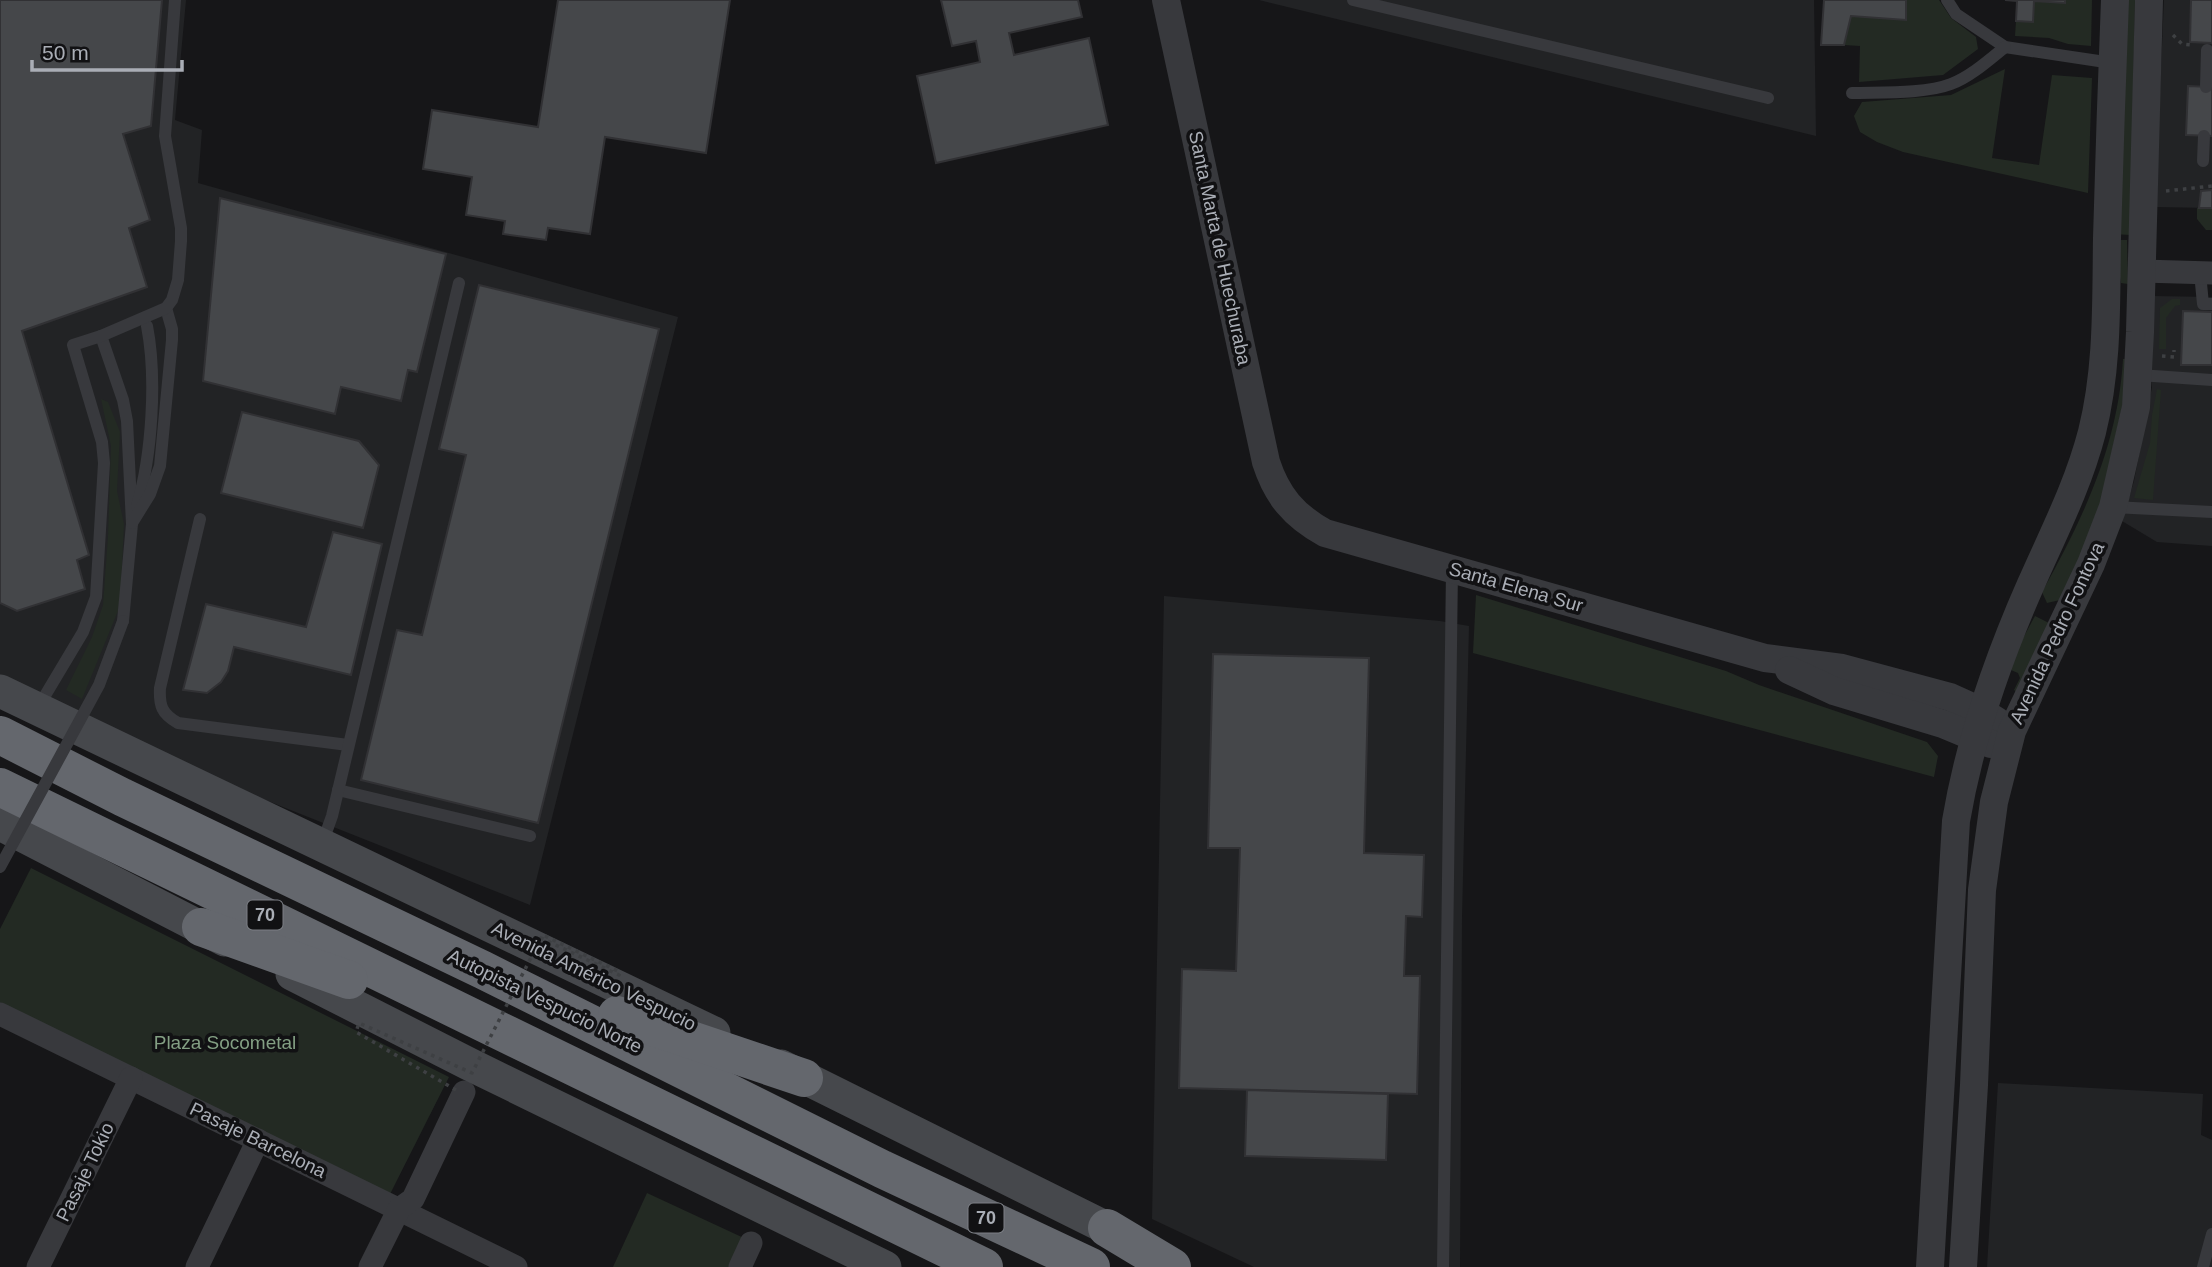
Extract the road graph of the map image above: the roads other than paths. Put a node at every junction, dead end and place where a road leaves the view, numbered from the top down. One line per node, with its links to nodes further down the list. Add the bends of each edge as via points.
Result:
1 (175, 0): 19 (lane, via 165,136 181,241 178,280)
2 (1166, 0): 24 (street, Santa Marta de Huechuraba, via 1266,462)
3 (1353, 0): 12 (lane)
4 (1947, 0): 7 (lane, via 1956,14)
5 (2115, 0): 9 (street, Avenida Pedro Fontova)
6 (2149, 0): 15 (street, Avenida Pedro Fontova)
7 (2005, 47): 9 (lane); 11 (lane, via 1951,85)
8 (2204, 48): 10 (lane)
9 (2113, 63): 30 (street, Avenida Pedro Fontova, via 2102,379 2080,474)
10 (2206, 87)
11 (1852, 93)
12 (1768, 98)
13 (2204, 136): 14 (lane)
14 (2203, 161)
15 (2142, 271): 16 (street); 22 (street, Avenida Pedro Fontova)
16 (2206, 273): 18 (lane, via 2203,304)
17 (459, 284): 37 (lane)
18 (2212, 304)
19 (166, 308): 21 (lane); 28 (lane, via 172,347 160,466)
20 (147, 326): 28 (lane, via 152,363 146,464)
21 (101, 336): 28 (lane, via 127,421); 33 (lane, via 73,345 104,463 96,597 83,632)
22 (2148, 365): 23 (lane); 25 (street, Avenida Pedro Fontova)
23 (2212, 380)
24 (1280, 495): 29 (street, Santa Elena Sur, via 1305,522 1325,533)
25 (2113, 507): 26 (lane); 31 (street, Avenida Pedro Fontova)
26 (2212, 512)
27 (201, 519): 37 (lane, via 160,688 159,704 165,716 178,723)
28 (132, 523): 43 (lane, bridge, via 123,621 99,685)
29 (1452, 568): 34 (street, Santa Elena Sur, via 1765,658 1834,691 1943,724); 66 (lane)
30 (2031, 583): 31 (street, via 2034,596 2045,609); 34 (street, Avenida Pedro Fontova)
31 (2071, 606): 36 (street, Avenida Pedro Fontova)
32 (0, 691): 33 (main road, Avenida Américo Vespucio)
33 (37, 709): 42 (main road, Avenida Américo Vespucio)
34 (1977, 724): 36 (street, Santa Elena Sur); 67 (street, Avenida Pedro Fontova, via 1956,821)
35 (0, 735): 45 (highway, Autopista Vespucio Norte / 70)
36 (2010, 741): 68 (street, Avenida Pedro Fontova, via 1994,802 1982,890)
37 (348, 745): 39 (lane)
38 (0, 787): 47 (highway, 70)
39 (338, 790): 41 (lane); 42 (lane)
40 (0, 824): 44 (main road)
41 (530, 836)
42 (321, 846): 49 (main road, Avenida Américo Vespucio)
43 (0, 867)
44 (201, 927): 47 (highway); 61 (main road)
45 (483, 970): 49 (highway); 63 (highway, Autopista Vespucio Norte / 70, via 869,1163)
46 (0, 1014): 48 (street, Pasaje Barcelona)
47 (529, 1044): 62 (highway, 70)
48 (131, 1078): 51 (street, Pasaje Barcelona); 56 (street, Pasaje Tokio)
49 (804, 1078): 53 (main road, Avenida Américo Vespucio)
50 (460, 1091): 52 (street, via 413,1199)
51 (258, 1140): 52 (street, Pasaje Barcelona); 57 (street)
52 (399, 1209): 58 (street); 59 (street, Pasaje Barcelona)
53 (1107, 1228): 64 (highway); 65 (main road, Avenida Américo Vespucio)
54 (2212, 1234): 69 (lane)
55 (751, 1242): 60 (street)
56 (38, 1267)
57 (197, 1267)
58 (370, 1267)
59 (516, 1267)
60 (740, 1267)
61 (885, 1267)
62 (984, 1267)
63 (1091, 1267)
64 (1172, 1267)
65 (1185, 1267)
66 (1443, 1267)
67 (1930, 1267)
68 (1963, 1267)
69 (2203, 1267)

